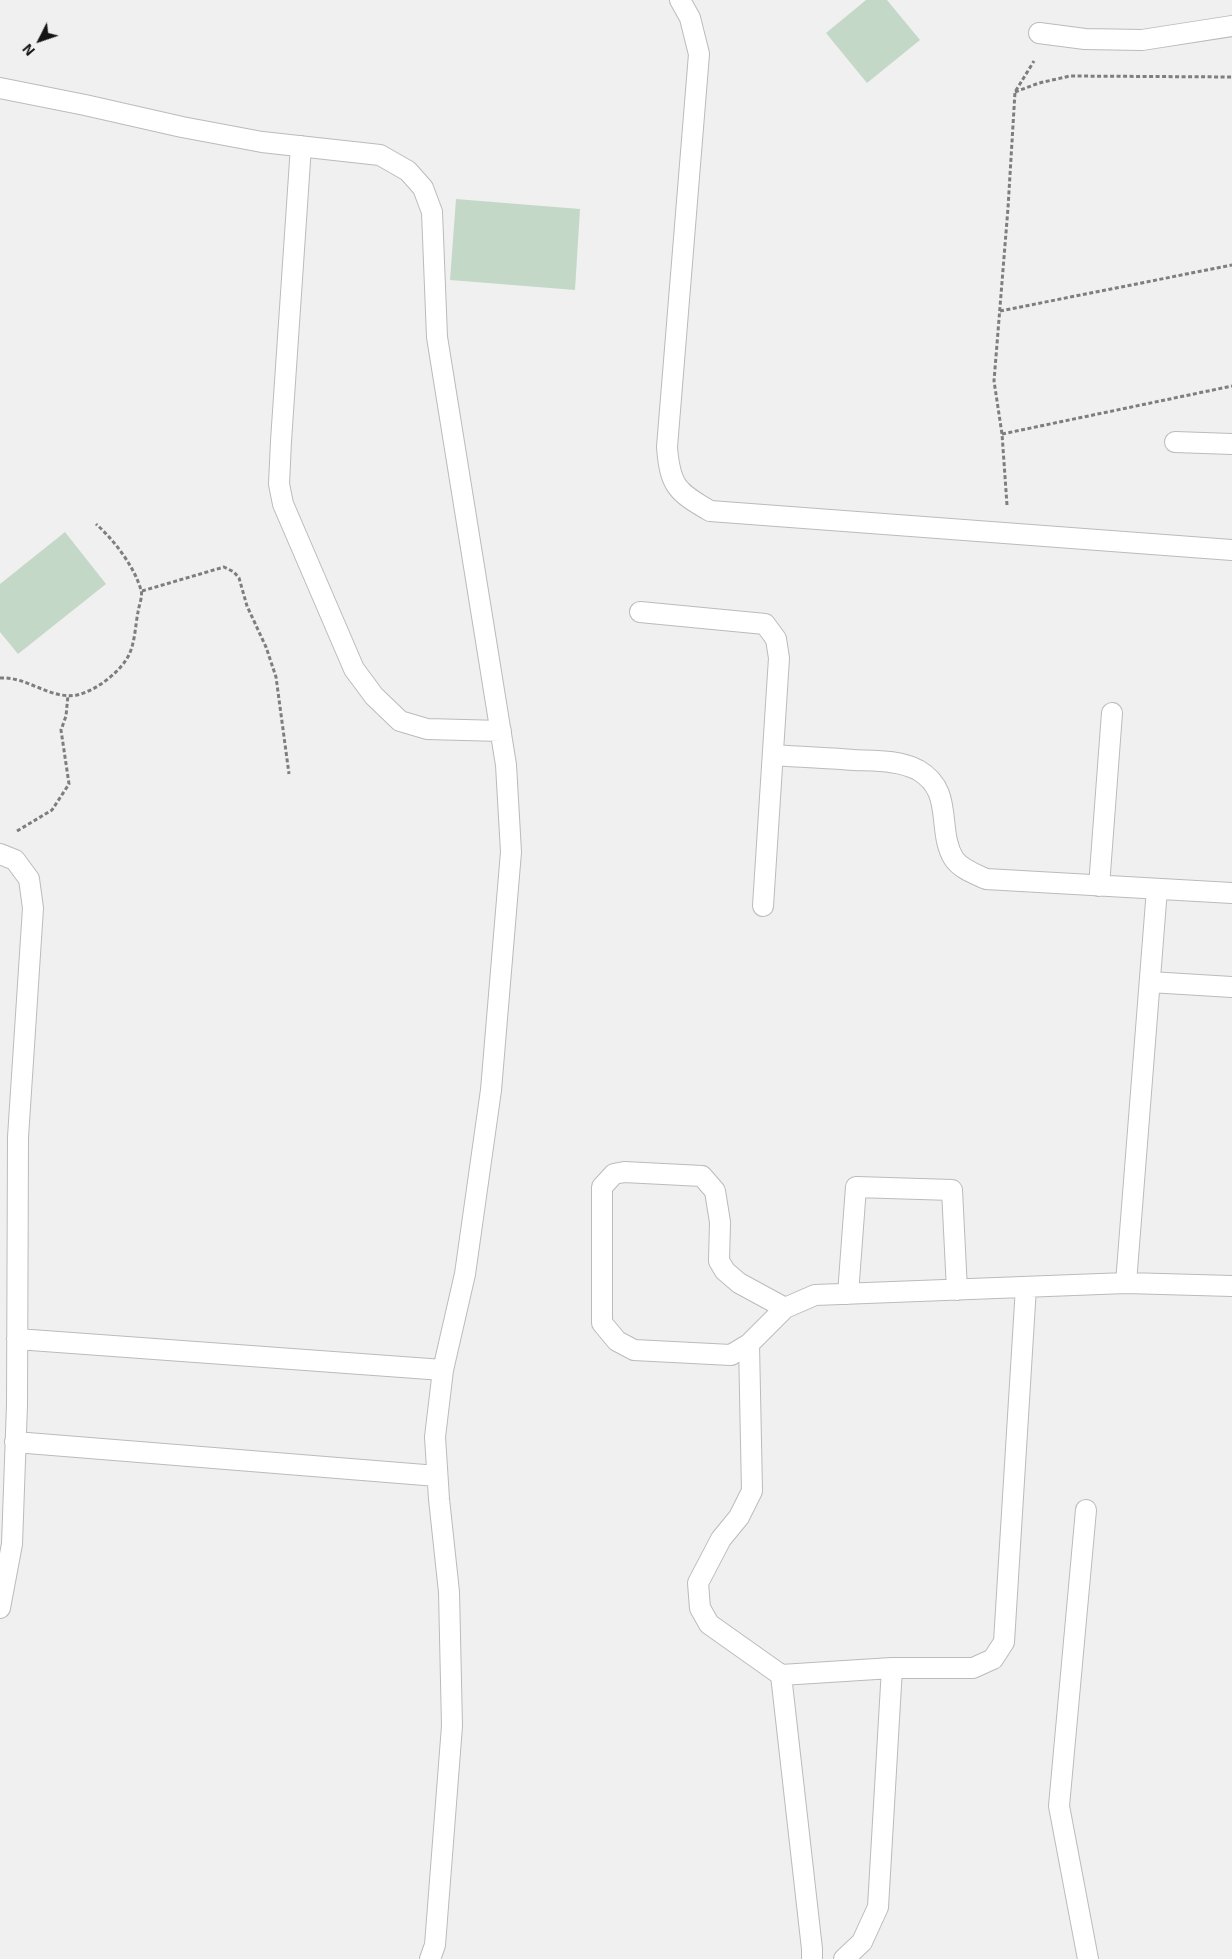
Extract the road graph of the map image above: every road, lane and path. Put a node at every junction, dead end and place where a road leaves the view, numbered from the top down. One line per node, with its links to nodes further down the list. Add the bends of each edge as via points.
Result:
1 (680, 0): 15 (lane, via 690,18 699,54 668,447 669,470 678,489 710,511)
2 (1232, 26): 3 (lane, via 1142,40 1085,39)
3 (1045, 34): 6 (path)
4 (1232, 78): 6 (path, via 1070,76 1039,82)
5 (0, 88): 7 (lane, via 85,104 182,128)
6 (1015, 92): 9 (path)
7 (301, 146): 22 (lane, via 380,155 408,171 423,188 432,212 437,337); 22 (lane, via 281,441 283,504 354,669 374,696 400,721 427,729)
8 (1232, 265): 9 (path)
9 (1000, 311): 11 (path, via 994,381)
10 (1232, 386): 11 (path)
11 (1002, 434): 15 (path)
12 (1175, 442): 13 (lane)
13 (1232, 444)
14 (96, 524): 17 (path, via 112,538)
15 (1009, 533): 16 (lane)
16 (1232, 550)
17 (142, 591): 20 (path, via 127,659 110,677 89,691); 24 (path, via 224,567 239,578 276,677)
18 (640, 612): 23 (lane, via 765,624 776,639 779,658)
19 (0, 678): 20 (path, via 10,677)
20 (68, 695): 25 (path, via 61,730 69,784 52,810)
21 (1112, 713): 27 (lane)
22 (501, 731): 41 (lane, via 511,852 492,1080 464,1274)
23 (774, 755): 27 (lane, via 898,763 918,770 934,782 942,801 947,838 954,859 969,872 986,879); 30 (lane)
24 (289, 774)
25 (15, 832)
26 (0, 854): 39 (lane, via 15,860 30,879 33,908 18,1137)
27 (1100, 886): 28 (lane)
28 (1156, 889): 29 (lane); 31 (lane)
29 (1232, 893)
30 (763, 906)
31 (1150, 982): 32 (lane); 33 (lane)
32 (1232, 987)
33 (1126, 1283): 34 (lane); 35 (lane)
34 (1232, 1286)
35 (1026, 1287): 36 (lane); 46 (lane, via 1004,1642 993,1659 973,1668)
36 (957, 1290): 37 (lane); 37 (lane, via 952,1190 856,1187)
37 (848, 1294): 38 (lane, via 815,1295)
38 (785, 1308): 40 (lane); 40 (lane, via 739,1283 725,1271 719,1260 720,1222 715,1191 702,1176 614,1174 602,1187 602,1323 617,1340 634,1350 731,1355)
39 (18, 1339): 41 (lane); 42 (lane)
40 (749, 1344): 47 (lane, via 752,1491 698,1583 700,1608 709,1624)
41 (443, 1370): 43 (lane, via 435,1437)
42 (15, 1442): 43 (lane); 45 (lane, via 12,1544)
43 (438, 1476): 48 (lane, via 448,1592 452,1726 435,1945)
44 (1086, 1510): 51 (lane, via 1059,1806)
45 (0, 1608)
46 (892, 1668): 47 (lane); 50 (lane, via 878,1907 862,1942)
47 (781, 1675): 49 (lane)
48 (430, 1959)
49 (812, 1959)
50 (844, 1959)
51 (1088, 1959)

